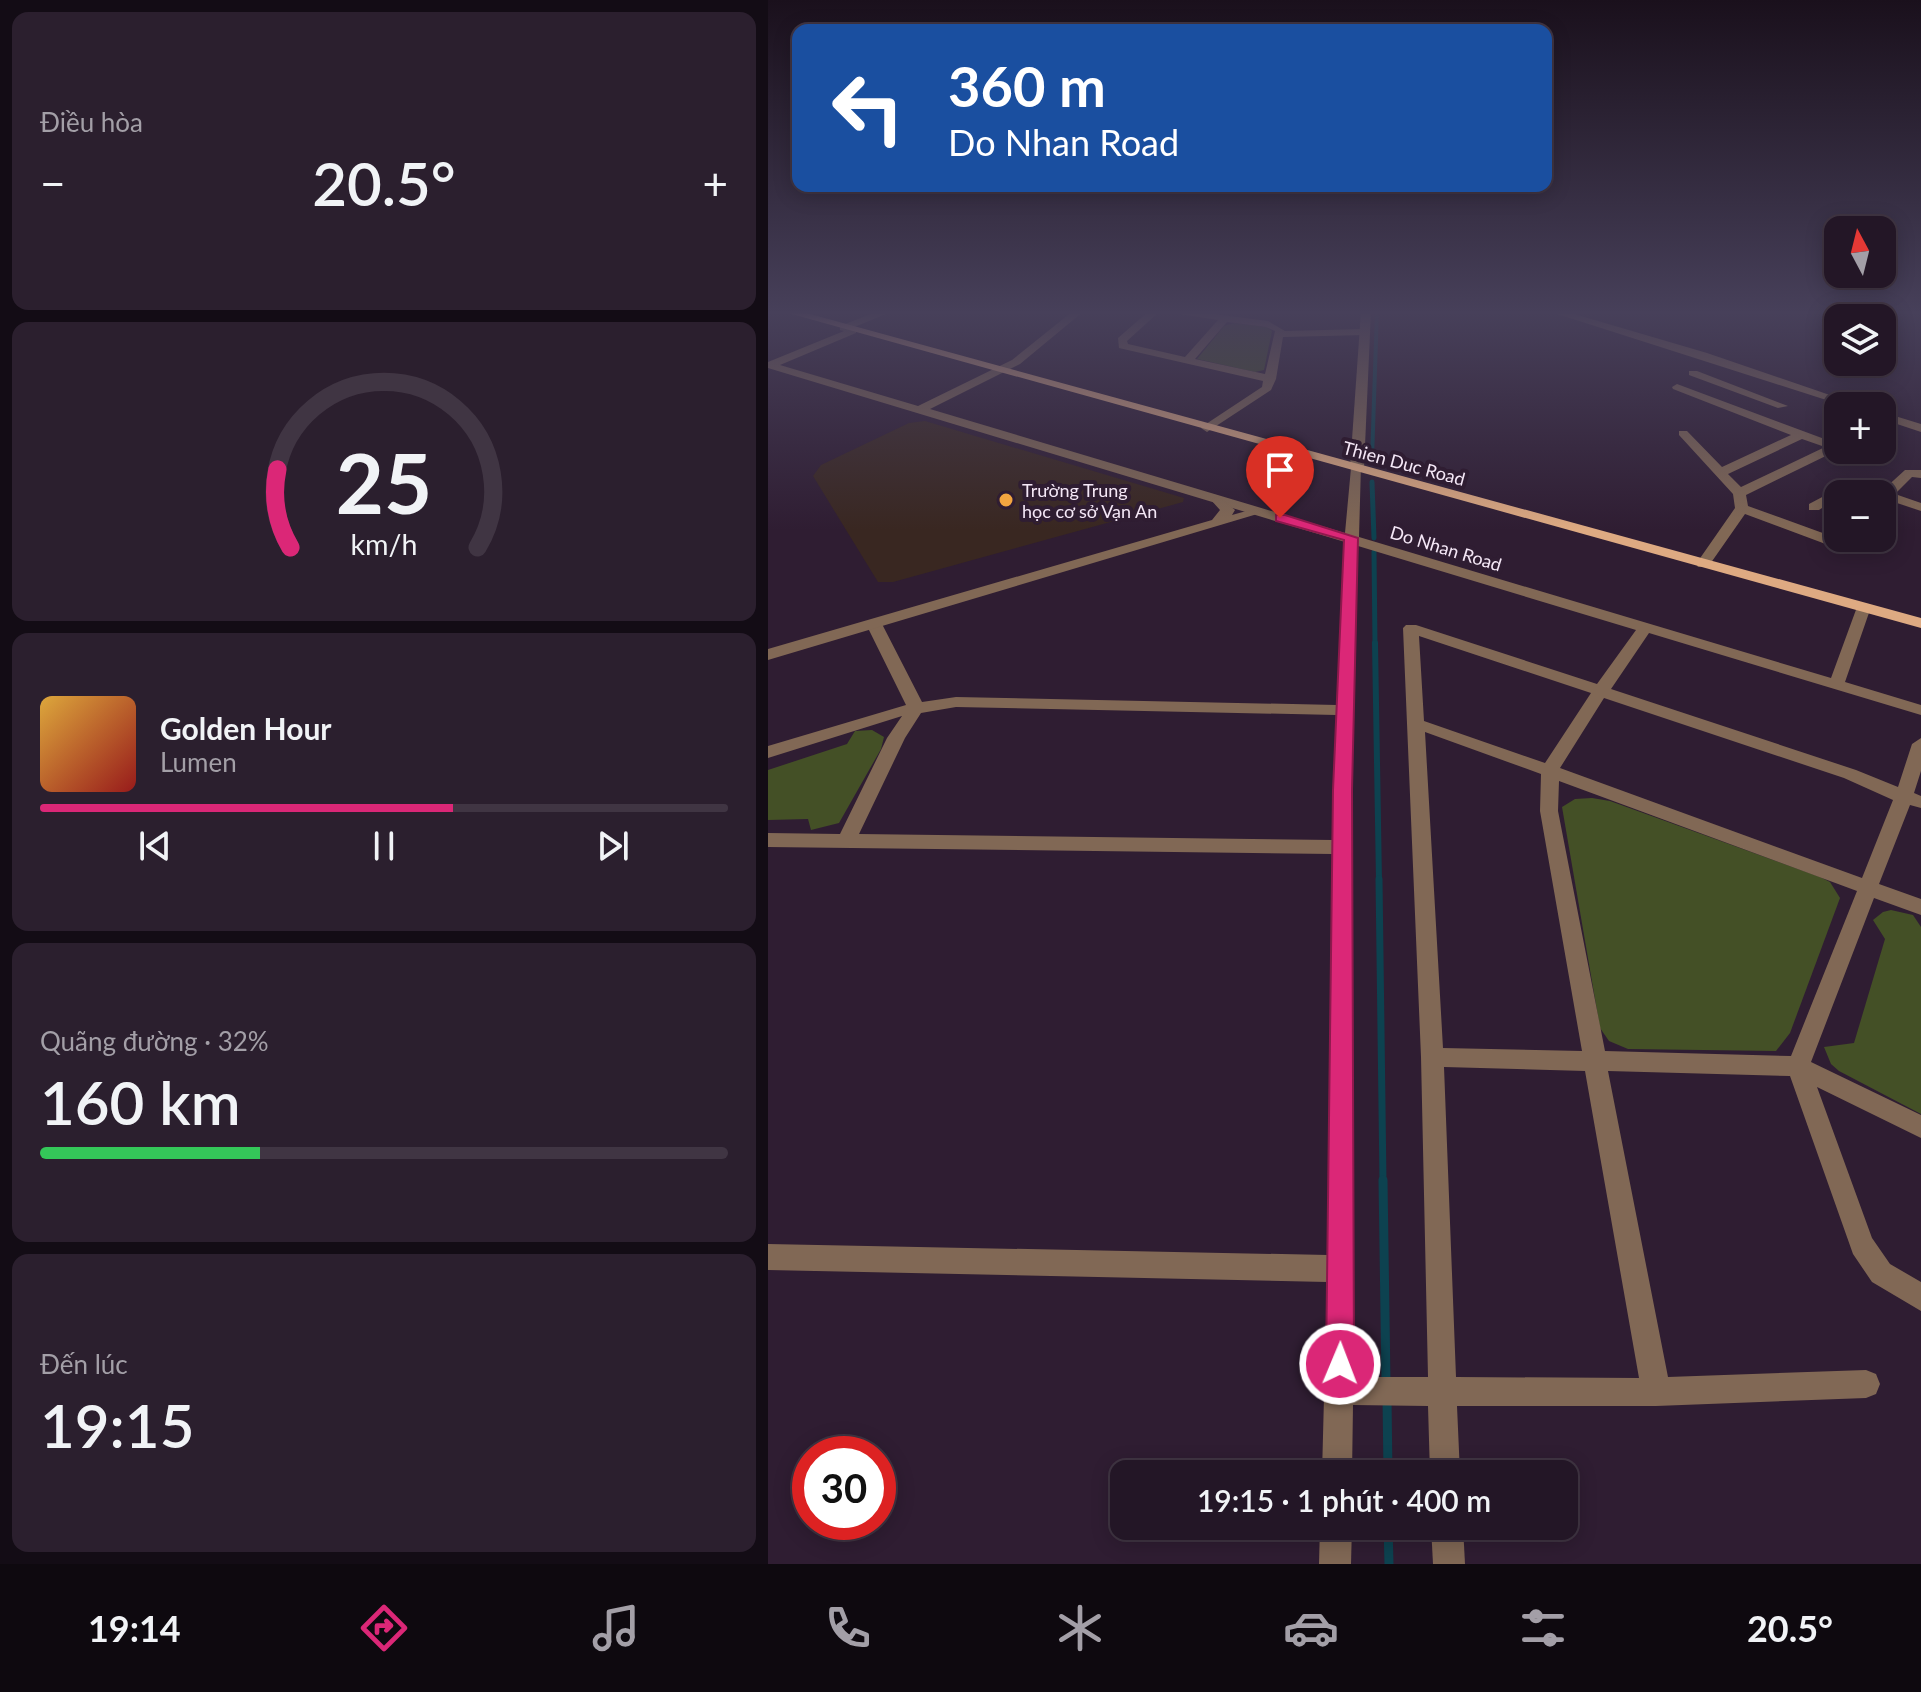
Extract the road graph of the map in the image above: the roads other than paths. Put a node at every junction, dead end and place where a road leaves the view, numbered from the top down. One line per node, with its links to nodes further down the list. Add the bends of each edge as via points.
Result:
1 (832, 384): 11 (street, Do Nhan Road)
2 (971, 384): 11 (street)
3 (1045, 384): 13 (main road, Thien Duc Road)
4 (1267, 384): 13 (street)
5 (1362, 384): 17 (street)
6 (1681, 384): 16 (street, via 1674,390)
7 (1723, 384): 10 (street)
8 (1790, 384): 9 (street)
9 (1824, 395)
10 (1782, 406)
11 (919, 410): 22 (street, Do Nhan Road)
12 (1896, 420): 14 (street)
13 (1207, 428): 17 (main road, Thien Duc Road)
14 (1921, 428)
15 (1683, 433): 18 (street)
16 (1802, 434): 18 (street); 23 (street, via 1835,447)
17 (1357, 468): 29 (street); 31 (main road, Thien Duc Road)
18 (1720, 473): 23 (street)
19 (1921, 474): 20 (street, via 1909,473)
20 (1896, 484)
21 (1896, 499): 26 (street)
22 (1218, 500): 27 (street, Do Nhan Road); 28 (street, via 1228,510)
23 (1740, 500): 30 (street); 31 (street)
24 (1824, 500): 25 (street)
25 (1814, 507)
26 (1921, 507)
27 (1257, 512): 28 (street); 29 (street, Do Nhan Road)
28 (1218, 523): 34 (street)
29 (1351, 538): 35 (street, Do Nhan Road); 40 (street)
30 (1824, 540)
31 (1703, 564): 32 (main road, Thien Duc Road)
32 (1864, 607): 33 (main road, Thien Duc Road); 37 (street)
33 (1921, 623)
34 (874, 624): 36 (street); 39 (street)
35 (1644, 629): 37 (street, Do Nhan Road); 38 (street)
36 (768, 655)
37 (1836, 685): 41 (street, Do Nhan Road)
38 (1597, 694): 42 (street, via 1411,632); 45 (street); 46 (street, via 1848,782)
39 (916, 707): 40 (street, via 956,702); 44 (street); 48 (street)
40 (1346, 710): 49 (street)
41 (1921, 710)
42 (1416, 724): 45 (street); 52 (street)
43 (1921, 744): 46 (street)
44 (768, 752)
45 (1550, 770): 50 (street); 53 (street, via 1549,811)
46 (1912, 799): 50 (street)
47 (768, 840): 48 (street)
48 (846, 841): 49 (street)
49 (1343, 847): 57 (street)
50 (1868, 888): 51 (street); 54 (street)
51 (1921, 907)
52 (1432, 1057): 53 (street); 61 (street)
53 (1595, 1060): 54 (street); 62 (street)
54 (1798, 1066): 55 (street); 58 (street, via 1862,1245 1881,1273)
55 (1921, 1127)
56 (768, 1257): 57 (street)
57 (1342, 1269): 60 (street)
58 (1921, 1297)
59 (1866, 1384): 62 (street)
60 (1351, 1392): 61 (street); 63 (street)
61 (1435, 1392): 62 (street); 64 (street)
62 (1656, 1392)
63 (1339, 1460)
64 (1443, 1460)
65 (1336, 1540): 67 (street)
66 (1448, 1540): 68 (street)
67 (1335, 1564)
68 (1449, 1564)

